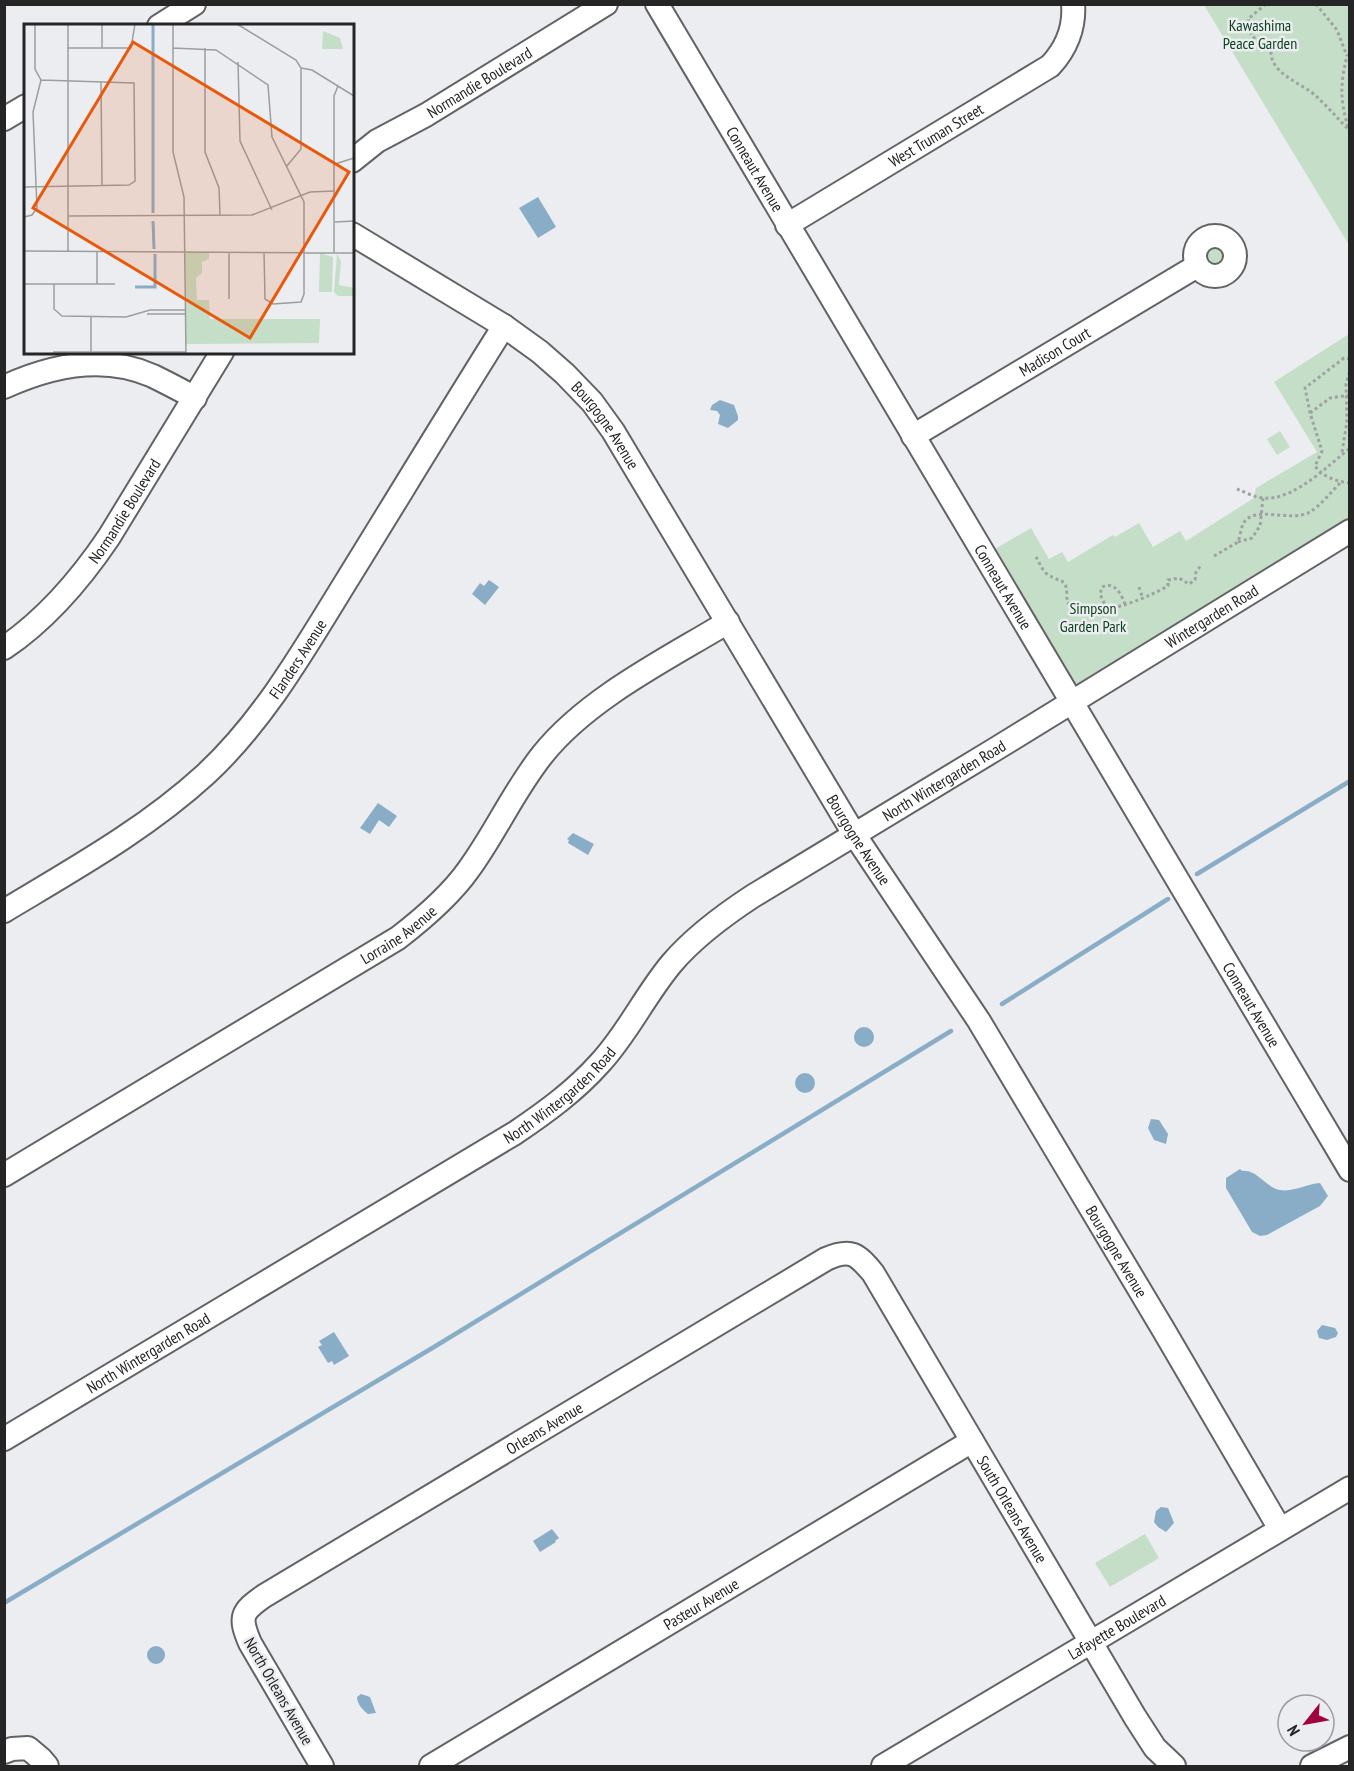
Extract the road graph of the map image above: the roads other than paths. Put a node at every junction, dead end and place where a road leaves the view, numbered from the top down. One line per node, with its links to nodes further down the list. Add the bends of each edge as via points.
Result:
1 (194, 4): 5 (street)
2 (606, 4): 6 (street, Normandie Boulevard, via 377,141)
3 (657, 4): 7 (street, Conneaut Avenue)
4 (1073, 4): 7 (street, West Truman Street, via 1070,32 1050,66)
5 (164, 24)
6 (354, 159)
7 (787, 225): 14 (street, Conneaut Avenue)
8 (354, 235): 10 (street, Bourgogne Avenue)
9 (1197, 266): 14 (street, Madison Court)
10 (504, 326): 16 (street, Bourgogne Avenue, via 542,354 592,402); 20 (street, Flanders Avenue, via 307,645 240,739 170,806)
11 (221, 354): 13 (street, Normandie Boulevard)
12 (4, 387): 13 (street, via 60,366 106,364 151,375)
13 (195, 398): 17 (street, Normandie Boulevard, via 90,566 41,619)
14 (913, 436): 18 (street, Conneaut Avenue)
15 (1350, 531): 18 (street, Wintergarden Road)
16 (728, 622): 19 (street, Bourgogne Avenue); 22 (street, Lorraine Avenue, via 631,681 568,728 523,781 468,870 444,898 398,938)
17 (4, 648)
18 (1072, 702): 19 (street, North Wintergarden Road); 21 (street, Conneaut Avenue)
19 (854, 834): 24 (street, North Wintergarden Road, via 753,896 697,938 672,963 602,1061 553,1107); 27 (street, Bourgogne Avenue, via 979,1021)
20 (4, 911)
21 (1350, 1170)
22 (4, 1175)
23 (851, 1254): 25 (street, South Orleans Avenue, via 860,1257 873,1273); 28 (street, Orleans Avenue, via 826,1259 264,1596)
24 (4, 1439)
25 (972, 1441): 29 (street, South Orleans Avenue); 34 (street, Pasteur Avenue)
26 (1350, 1488): 27 (street, Lafayette Boulevard)
27 (1280, 1529): 29 (street, Lafayette Boulevard)
28 (243, 1614): 33 (street, North Orleans Avenue, via 250,1643)
29 (1090, 1642): 35 (street, Lafayette Boulevard); 36 (street, South Orleans Avenue, via 1155,1748)
30 (1350, 1747): 37 (street)
31 (4, 1752): 32 (street, via 28,1748)
32 (46, 1767)
33 (322, 1767)
34 (431, 1767)
35 (883, 1767)
36 (1174, 1767)
37 (1312, 1767)

